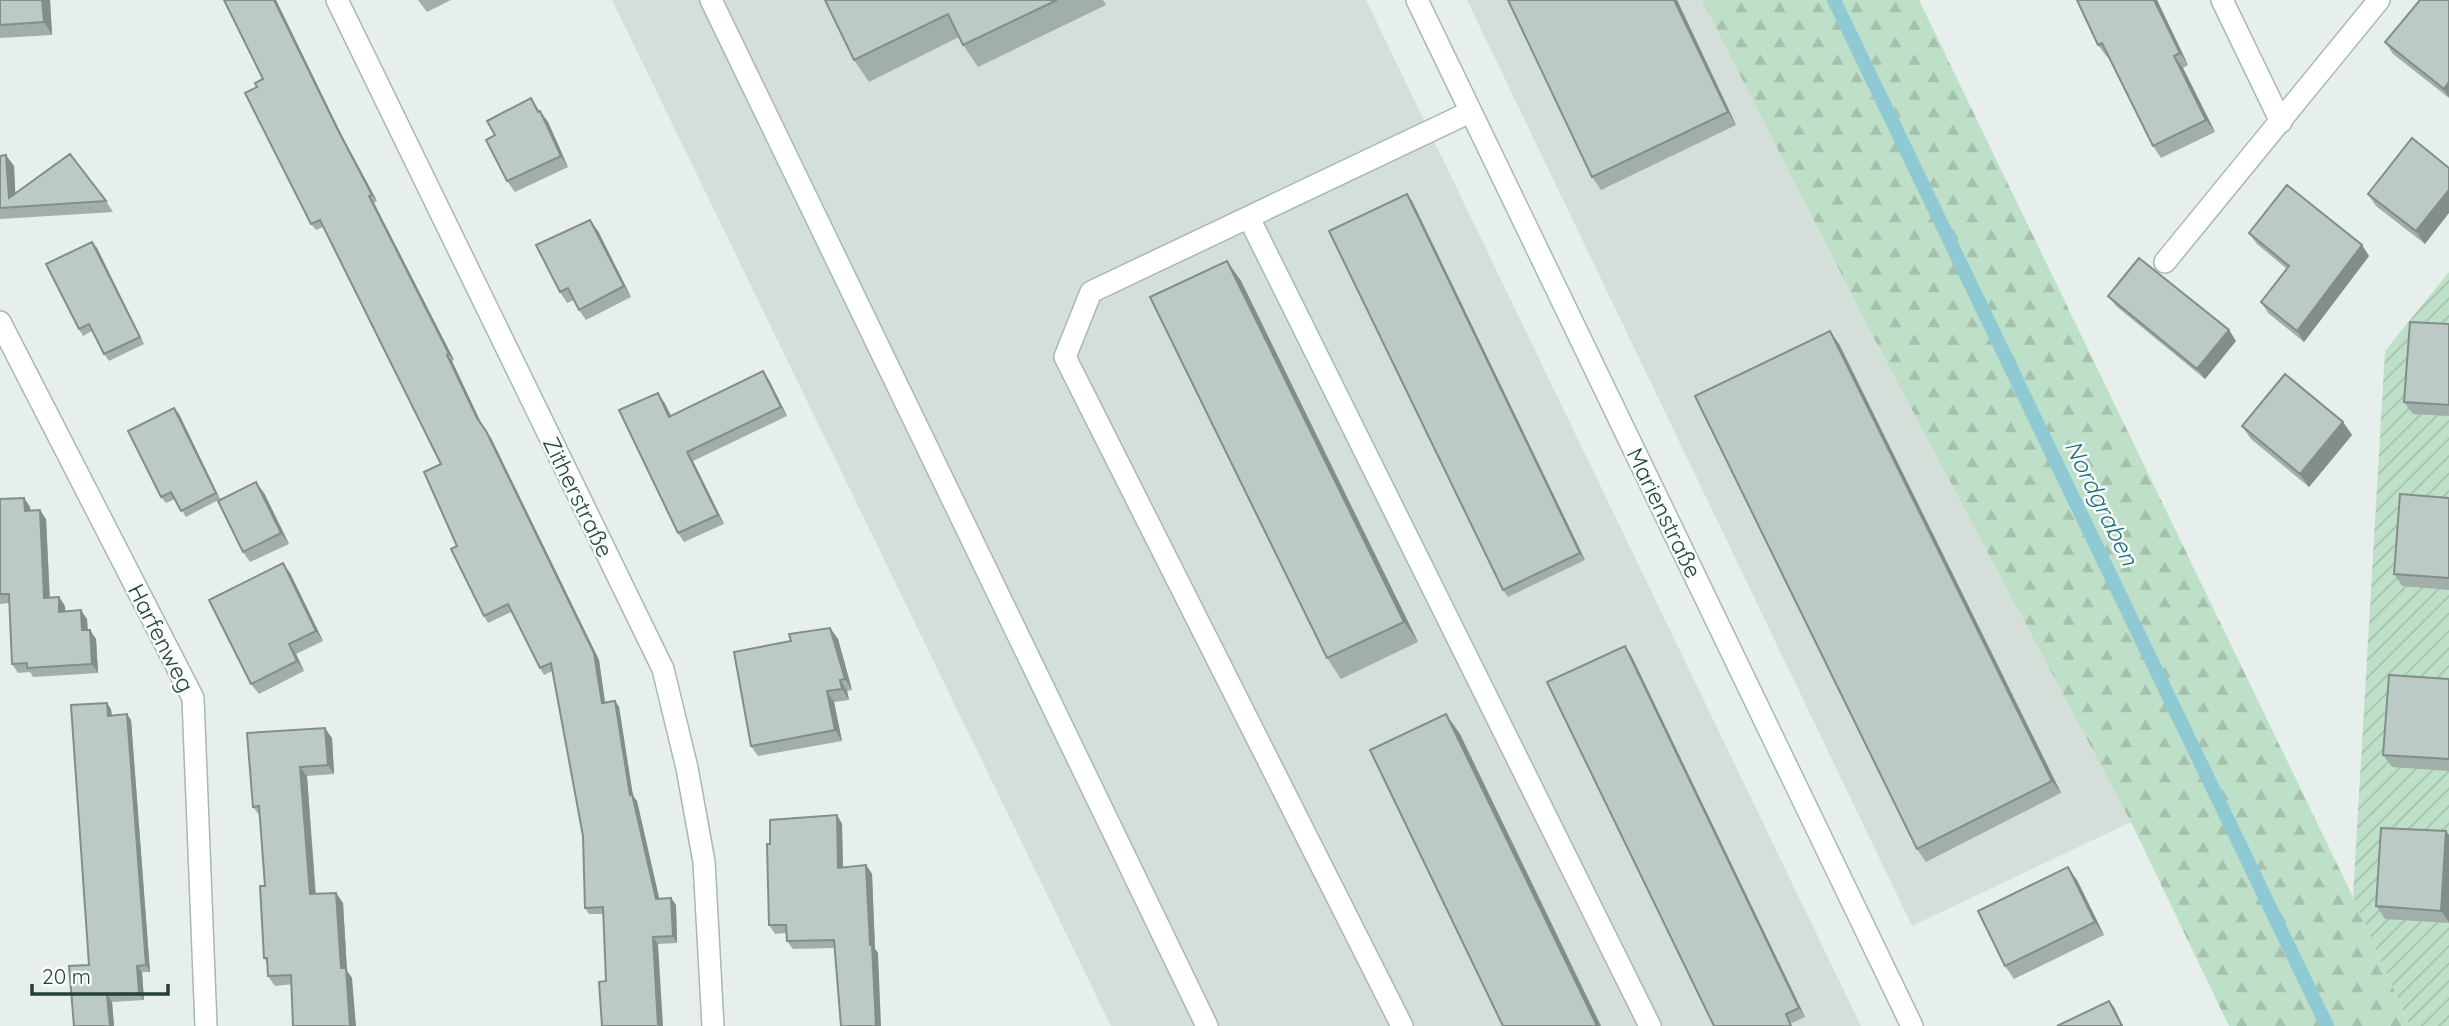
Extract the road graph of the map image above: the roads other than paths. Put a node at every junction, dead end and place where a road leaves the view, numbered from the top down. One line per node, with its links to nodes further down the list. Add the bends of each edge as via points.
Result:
1 (337, 0): 12 (street, Zitherstraße, via 663,669 704,862)
2 (712, 0): 13 (street)
3 (1416, 0): 6 (street, Marienstraße)
4 (2222, 0): 7 (street)
5 (2379, 0): 7 (street)
6 (1470, 111): 8 (street); 16 (street, Marienstraße)
7 (2281, 122): 9 (street)
8 (1249, 218): 14 (street, via 1091,292 1065,357); 15 (street)
9 (2165, 262)
10 (0, 322): 11 (street, Harfenweg, via 193,698)
11 (206, 1026)
12 (713, 1026)
13 (1207, 1026)
14 (1402, 1026)
15 (1650, 1026)
16 (1912, 1026)

